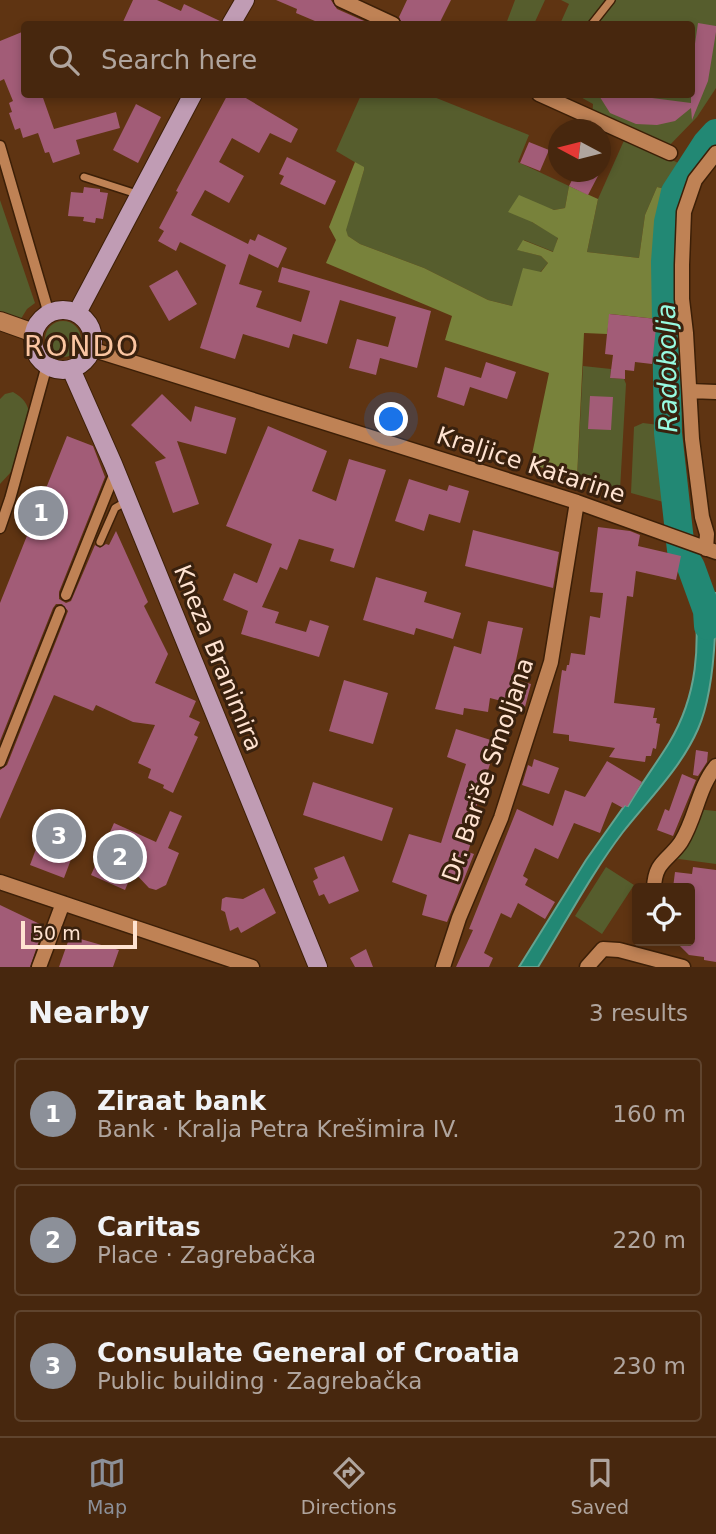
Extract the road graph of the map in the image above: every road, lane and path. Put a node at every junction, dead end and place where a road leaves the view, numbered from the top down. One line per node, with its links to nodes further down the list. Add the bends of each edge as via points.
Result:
1 (244, 0): 4 (main road)
2 (341, 0): 5 (street)
3 (611, 0): 6 (lane)
4 (233, 21)
5 (386, 21)
6 (594, 21)
7 (191, 98): 13 (main road)
8 (560, 99): 10 (street)
9 (0, 146): 15 (street)
10 (670, 153)
11 (716, 153): 21 (street, via 695,180 684,212 682,299)
12 (84, 177): 13 (lane)
13 (140, 195): 14 (main road)
14 (77, 313): 15 (main road); 18 (main road, via 91,328)
15 (49, 314): 17 (main road)
16 (0, 321): 17 (main road)
17 (34, 332): 19 (main road, via 34,347)
18 (91, 349): 20 (main road, via 86,359); 25 (street, Kraljice Katarine)
19 (47, 365): 20 (main road); 26 (street)
20 (71, 369): 23 (main road, Kneza Branimira)
21 (690, 391): 22 (street); 28 (street)
22 (716, 392)
23 (116, 470): 24 (main road, Kneza Branimira); 29 (street)
24 (128, 501): 27 (lane, via 115,508); 40 (main road, Kneza Branimira)
25 (577, 502): 28 (street, Kraljice Katarine); 41 (street, Dr. Bariše Smoljana, via 551,662 501,818)
26 (0, 528)
27 (100, 542)
28 (705, 549)
29 (66, 594)
30 (60, 611): 31 (street)
31 (0, 762)
32 (716, 766): 34 (street, via 683,839 659,866)
33 (0, 882): 35 (street)
34 (655, 883)
35 (64, 903): 37 (street); 38 (street)
36 (640, 948): 42 (street, via 603,949); 43 (street)
37 (230, 963): 39 (street)
38 (39, 967)
39 (252, 967)
40 (317, 967)
41 (443, 967)
42 (587, 967)
43 (683, 967)

